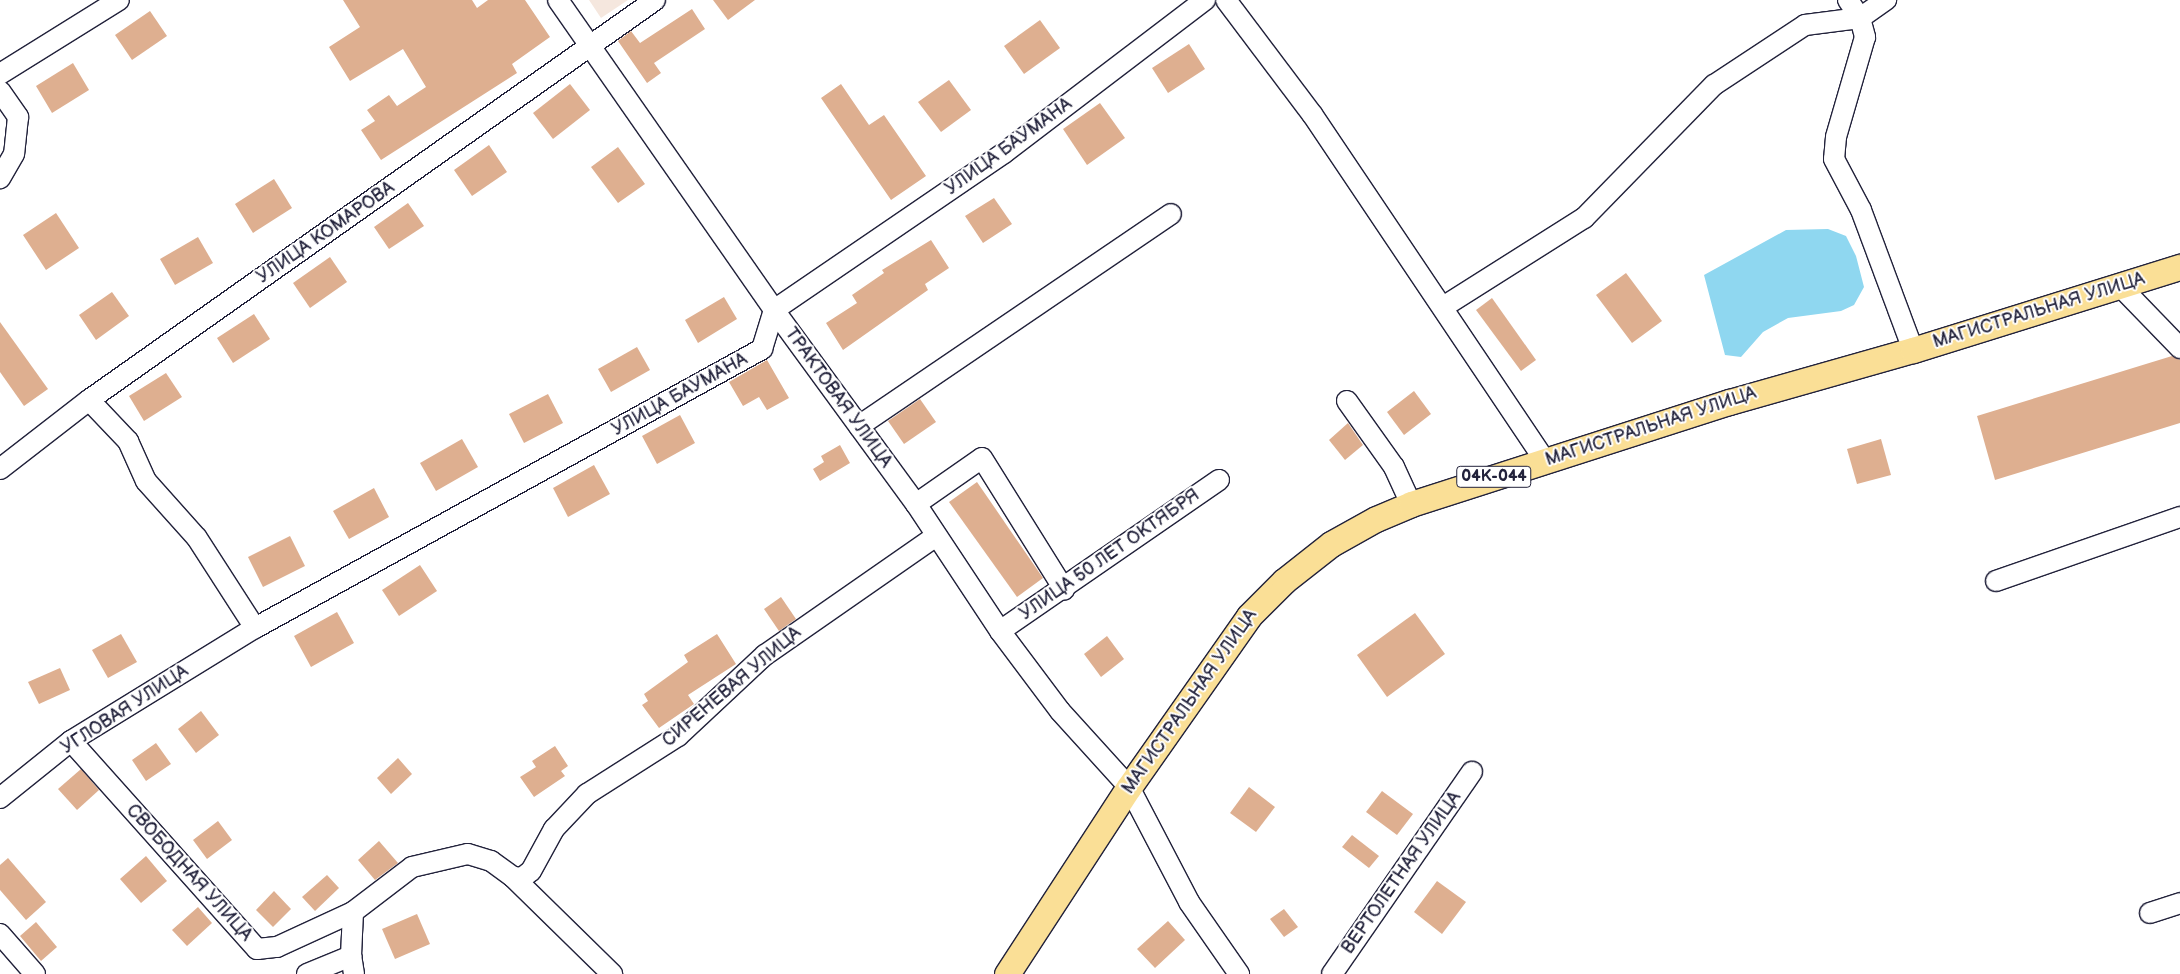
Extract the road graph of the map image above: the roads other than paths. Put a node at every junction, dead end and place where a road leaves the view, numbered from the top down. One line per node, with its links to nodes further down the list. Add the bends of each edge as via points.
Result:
1 (119, 0): 10 (street)
2 (558, 0): 9 (street, ТРАКТОВАЯ УЛИЦА)
3 (655, 0): 9 (street, УЛИЦА КОМАРОВА)
4 (1204, 0): 17 (street, УЛИЦА БАУМАНА, via 1004,153)
5 (1226, 0): 16 (street, via 1312,114)
6 (1848, 0): 8 (street)
7 (1886, 0): 8 (street)
8 (1860, 18): 16 (street, via 1805,25 1714,85 1584,218); 19 (street, via 1865,37 1836,137 1834,159 1865,218)
9 (591, 46): 17 (street, ТРАКТОВАЯ УЛИЦА); 20 (street, УЛИЦА КОМАРОВА)
10 (0, 74)
11 (0, 91): 12 (street, via 18,117 14,154)
12 (0, 178)
13 (1171, 214): 22 (street)
14 (2180, 267): 15 (main road, МАГИСТРАЛЬНАЯ УЛИЦА / 04К-044)
15 (2120, 285): 18 (street); 19 (main road, МАГИСТРАЛЬНАЯ УЛИЦА / 04К-044)
16 (1443, 307): 23 (street)
17 (774, 310): 22 (street, ТРАКТОВАЯ УЛИЦА); 32 (street, УЛИЦА БАУМАНА, via 762,349)
18 (2180, 348)
19 (1912, 350): 23 (main road, МАГИСТРАЛЬНАЯ УЛИЦА / 04К-044, via 1729,402)
20 (89, 400): 24 (street, УЛИЦА КОМАРОВА); 32 (street, via 128,441 146,481 197,538)
21 (1347, 401): 27 (street, via 1394,468)
22 (859, 426): 26 (street, ТРАКТОВАЯ УЛИЦА)
23 (1545, 461): 27 (main road, МАГИСТРАЛЬНАЯ УЛИЦА / 04К-044)
24 (0, 469)
25 (1219, 480): 31 (street, УЛИЦА 50 ЛЕТ ОКТЯБРЯ)
26 (916, 504): 29 (street, ТРАКТОВАЯ УЛИЦА); 31 (street, via 982,458)
27 (1411, 504): 36 (main road, МАГИСТРАЛЬНАЯ УЛИЦА / 04К-044, via 1331,544 1248,616)
28 (2180, 517): 30 (street)
29 (936, 536): 33 (street, ТРАКТОВАЯ УЛИЦА); 38 (street, СИРЕНЕВАЯ УЛИЦА, via 765,655 678,736 588,794 554,829 531,871 522,878)
30 (1996, 581)
31 (1064, 589): 33 (street, УЛИЦА 50 ЛЕТ ОКТЯБРЯ)
32 (255, 628): 34 (street, УГЛОВАЯ УЛИЦА)
33 (1000, 630): 36 (street, ТРАКТОВАЯ УЛИЦА, via 1060,710)
34 (71, 742): 37 (street, УГЛОВАЯ УЛИЦА); 40 (street, СВОБОДНАЯ УЛИЦА, via 257,949 277,947)
35 (1472, 772): 49 (street, ВЕРТОЛЕТНАЯ УЛИЦА)
36 (1129, 787): 47 (main road, МАГИСТРАЛЬНАЯ УЛИЦА / 04К-044); 48 (street, ТРАКТОВАЯ УЛИЦА, via 1189,902)
37 (0, 798)
38 (513, 877): 40 (street, via 491,861 468,854 412,867); 46 (street)
39 (2180, 903): 41 (street)
40 (353, 912): 43 (street)
41 (2150, 913)
42 (0, 934): 44 (street)
43 (353, 965): 45 (street)
44 (35, 974)
45 (307, 974)
46 (612, 974)
47 (1007, 974)
48 (1239, 974)
49 (1332, 974)

